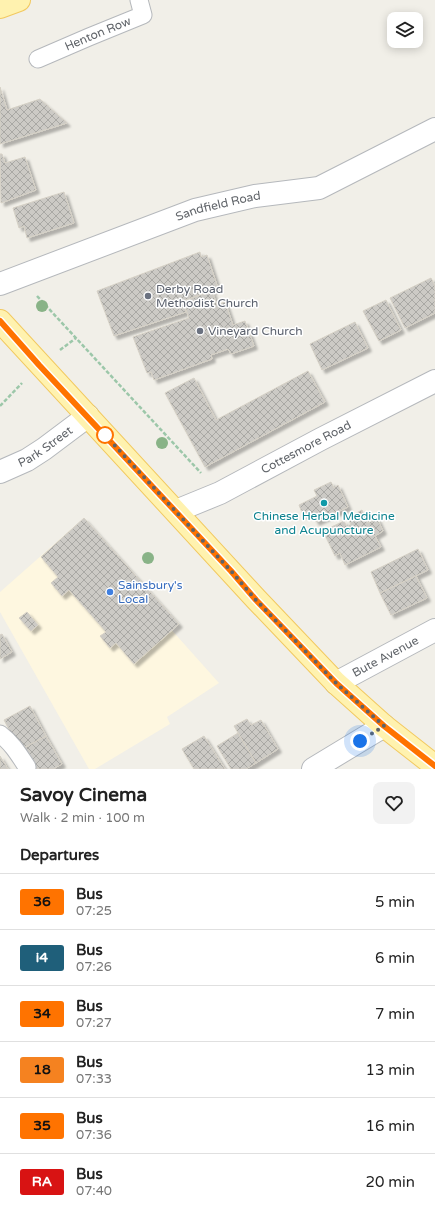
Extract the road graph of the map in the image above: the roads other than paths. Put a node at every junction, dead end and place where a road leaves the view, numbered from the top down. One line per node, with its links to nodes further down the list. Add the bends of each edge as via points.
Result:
1 (19, 0): 3 (main road)
2 (139, 0): 4 (lane, Henton Row, via 143,15)
3 (0, 7)
4 (38, 59)
5 (435, 129): 6 (street, Sandfield Road, via 319,188 255,196 195,210)
6 (10, 281)
7 (0, 321): 9 (main road)
8 (435, 381): 11 (street, Cottesmore Road, via 220,493)
9 (88, 416): 10 (street, Park Street, via 27,460); 11 (main road)
10 (0, 472)
11 (176, 511): 13 (main road, via 256,600)
12 (435, 630): 13 (street, Bute Avenue)
13 (336, 683): 14 (main road)
14 (384, 726): 16 (main road); 18 (street)
15 (0, 734): 17 (lane, via 18,751)
16 (435, 766)
17 (27, 767)
18 (313, 769)

